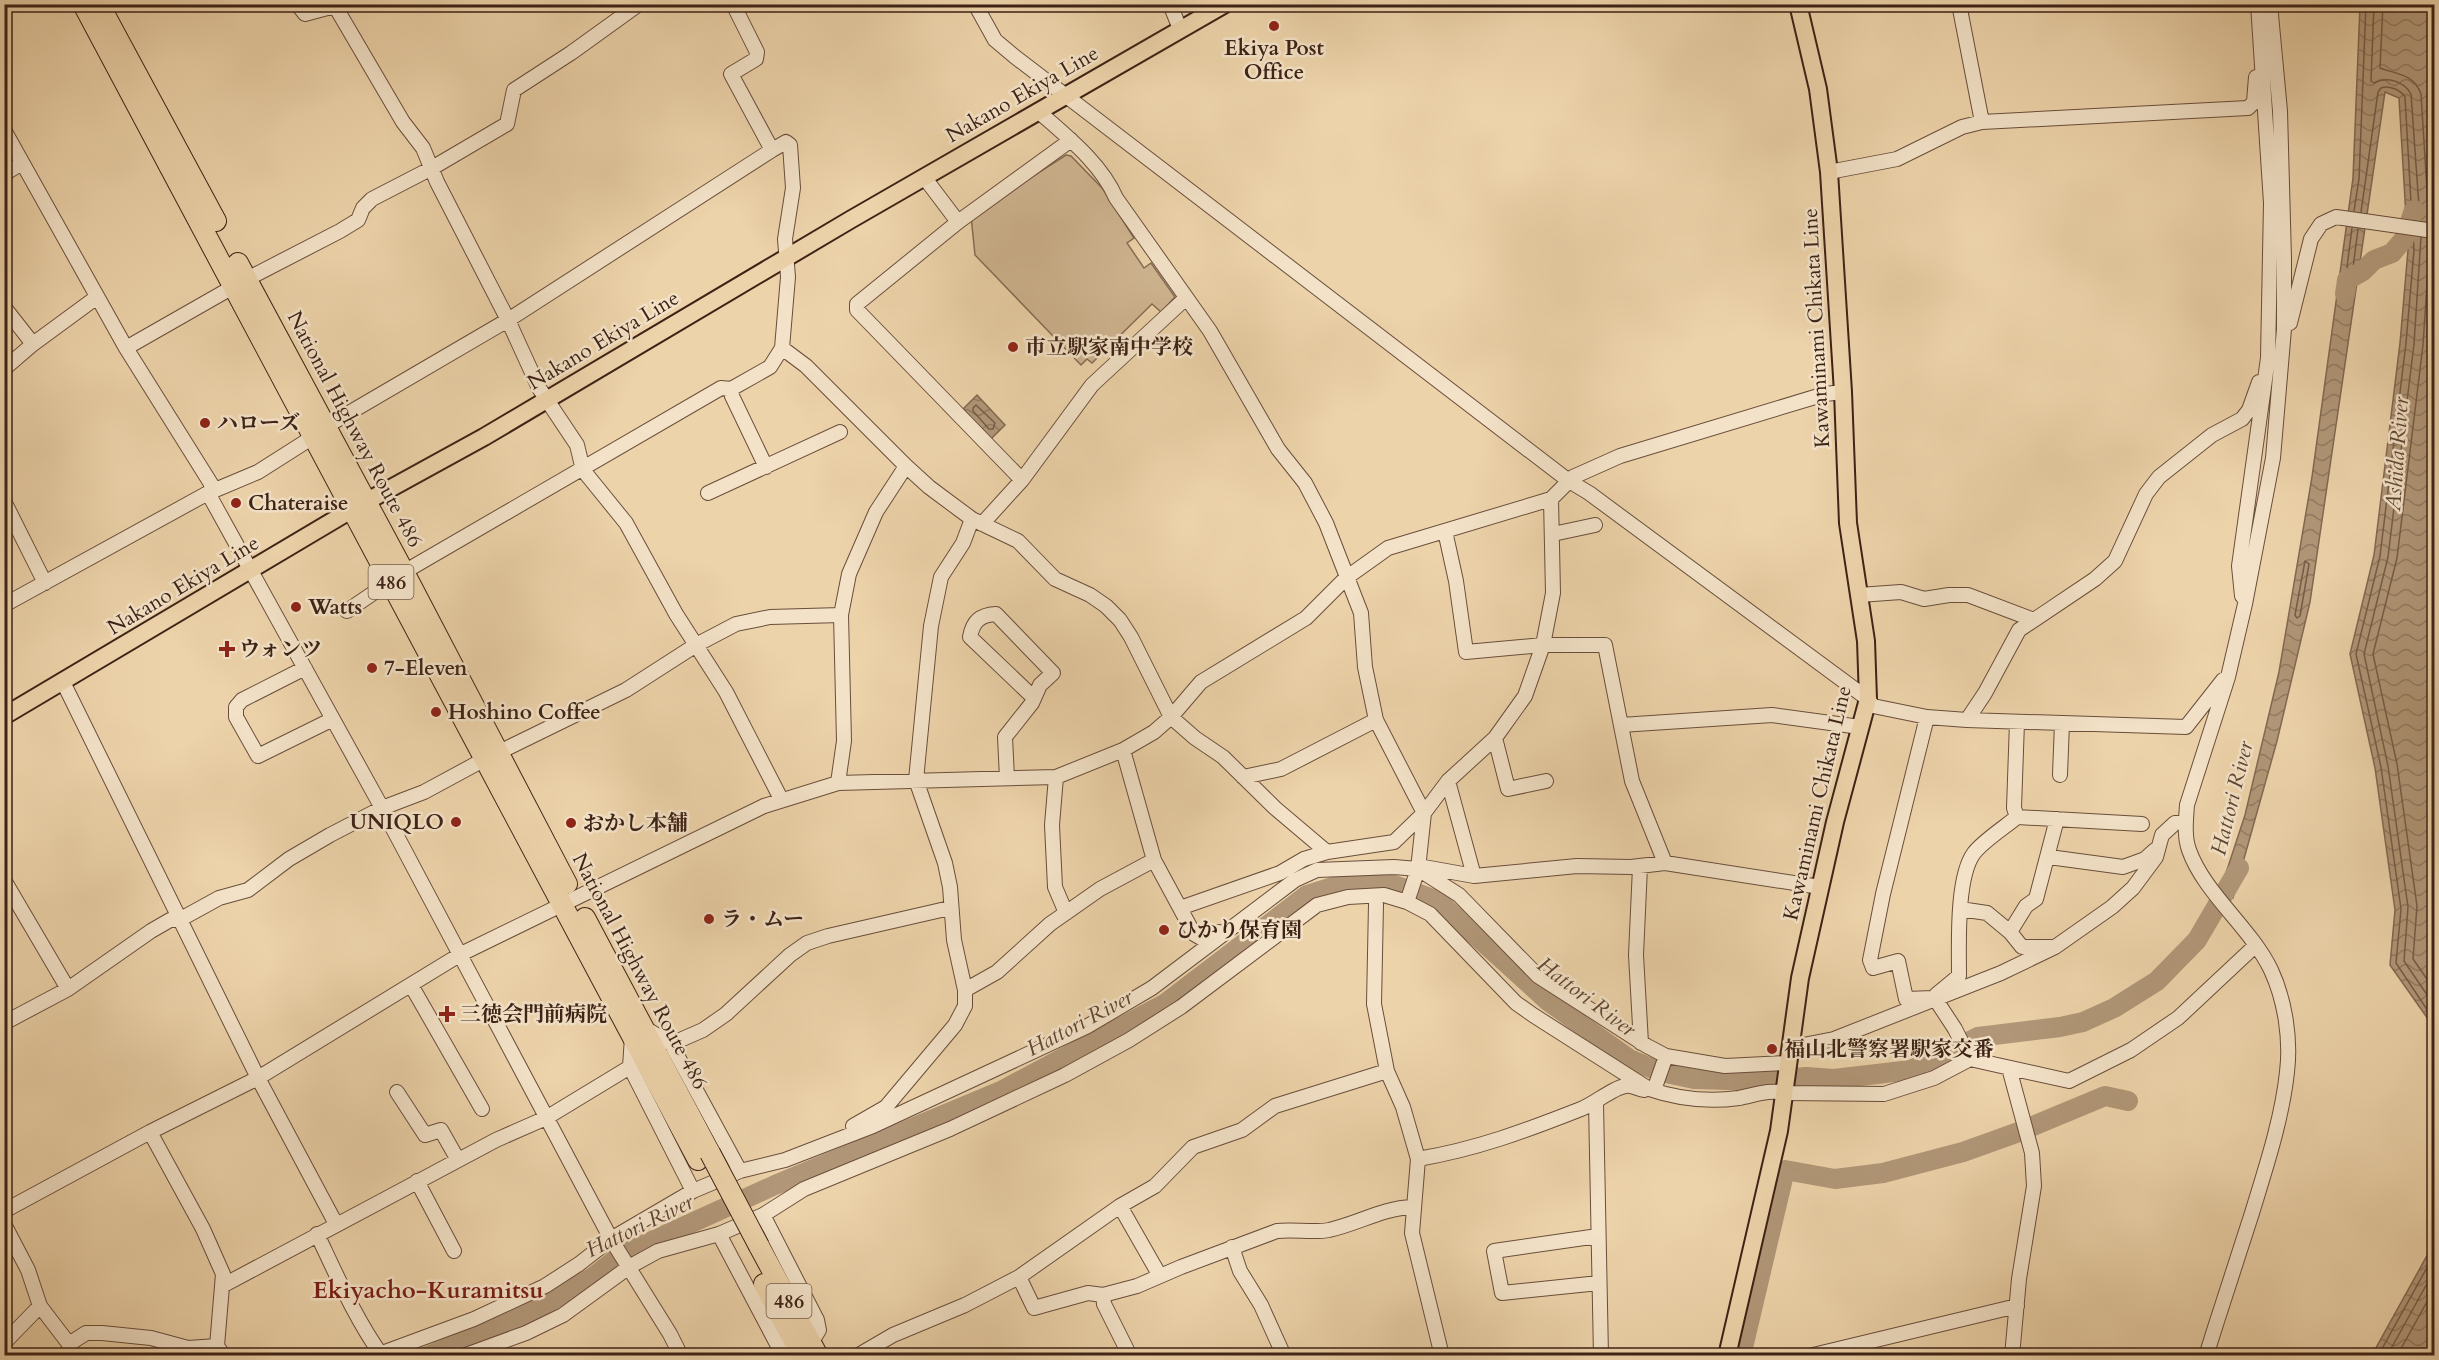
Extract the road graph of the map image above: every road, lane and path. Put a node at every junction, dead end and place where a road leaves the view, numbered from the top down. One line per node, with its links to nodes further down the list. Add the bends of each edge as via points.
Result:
1 (84, 4): 29 (highway, National Highway Route 486 / 486)
2 (99, 4): 29 (highway, National Highway Route 486 / 486)
3 (297, 4): 22 (street, via 305,14 335,6)
4 (639, 4): 22 (street, via 514,90 507,124)
5 (733, 4): 20 (street, via 757,52 756,59 731,74)
6 (975, 4): 15 (street, via 995,40)
7 (1170, 4): 13 (street)
8 (1225, 4): 13 (main road, Nakano Ekiya Line)
9 (1798, 4): 23 (main road, Kawaminami Chikata Line, via 1818,89)
10 (1959, 4): 17 (street)
11 (2258, 4): 14 (street)
12 (2270, 4): 34 (street, via 2280,111)
13 (1180, 29): 15 (main road, Nakano Ekiya Line)
14 (2261, 49): 17 (street, via 2254,102 2248,108); 38 (street, via 2271,203)
15 (1062, 97): 16 (main road, Nakano Ekiya Line); 49 (street)
16 (1038, 111): 19 (street); 25 (main road, Nakano Ekiya Line)
17 (1982, 122): 23 (street, via 1962,127 1897,159)
18 (4, 130): 21 (street)
19 (1071, 140): 26 (street); 31 (street, via 1108,181)
20 (772, 150): 28 (street, via 786,142 790,145 793,188); 33 (street)
21 (22, 163): 24 (street); 30 (street)
22 (432, 168): 29 (street, via 372,199 358,220); 33 (street)
23 (1829, 172): 41 (main road, Kawaminami Chikata Line)
24 (4, 174)
25 (924, 177): 26 (street); 28 (main road, Nakano Ekiya Line)
26 (958, 222): 48 (street, via 857,304 856,310)
27 (2434, 231): 34 (street, via 2336,217 2321,224 2311,238 2290,323)
28 (785, 258): 37 (street, via 788,277); 42 (main road, Nakano Ekiya Line)
29 (241, 283): 36 (street); 43 (highway, National Highway Route 486 / 486)
30 (97, 297): 35 (street); 36 (street)
31 (1186, 298): 48 (street, via 1092,385); 61 (street, via 1233,369 1278,449 1305,483 1326,523)
32 (4, 307): 35 (street)
33 (508, 320): 42 (street); 43 (street)
34 (2284, 329): 64 (street, via 2273,458)
35 (33, 344): 39 (street)
36 (126, 348): 50 (street, via 213,487)
37 (782, 348): 40 (street, via 770,367); 46 (street, via 807,366)
38 (2268, 358): 64 (street, via 2239,566 2241,595); 68 (street, via 2242,419 2212,435 2159,477 2146,494 2115,561)
39 (4, 369)
40 (731, 389): 45 (street); 47 (street, via 721,388)
41 (1843, 392): 49 (street, via 1825,394 1620,456); 63 (main road, Kawaminami Chikata Line, via 1848,523)
42 (546, 400): 47 (street, via 578,445); 54 (main road, Nakano Ekiya Line)
43 (319, 432): 50 (street, via 258,472); 54 (highway, National Highway Route 486 / 486)
44 (840, 432): 45 (street)
45 (766, 466): 51 (street)
46 (906, 466): 55 (street); 67 (street, via 876,512 858,553 849,574)
47 (583, 470): 60 (street); 69 (street, via 626,523)
48 (1022, 480): 55 (street)
49 (1569, 481): 52 (street); 75 (street)
50 (208, 493): 59 (street); 62 (street)
51 (708, 493)
52 (1551, 499): 57 (street); 58 (street)
53 (4, 501): 62 (street)
54 (359, 505): 59 (main road, Nakano Ekiya Line); 60 (highway, National Highway Route 486 / 486)
55 (977, 522): 77 (street, via 1018,541 1055,579 1090,595 1120,620); 93 (street, via 941,577 931,626)
56 (1595, 525): 58 (street)
57 (1445, 531): 61 (street, via 1388,548); 70 (street, via 1466,652)
58 (1552, 534): 70 (street, via 1553,593)
59 (252, 571): 71 (street); 73 (main road, Nakano Ekiya Line)
60 (397, 576): 66 (street); 88 (highway, National Highway Route 486 / 486)
61 (1346, 578): 77 (street, via 1306,618 1202,682); 80 (street, via 1361,613 1365,667)
62 (45, 583): 65 (street)
63 (1858, 595): 68 (street, via 1901,592 1924,599 1968,595); 75 (main road, Kawaminami Chikata Line, via 1866,641)
64 (2246, 604): 72 (street)
65 (4, 605)
66 (347, 611)
67 (841, 615): 69 (street, via 770,617 736,624); 96 (street, via 843,741)
68 (2034, 620): 81 (street, via 2019,630)
69 (696, 645): 88 (street, via 626,690); 97 (street, via 726,692)
70 (1543, 645): 84 (street, via 1605,645); 86 (street, via 1526,696)
71 (305, 668): 79 (street); 79 (street, via 242,700 236,707 236,717 258,756)
72 (2228, 677): 83 (street, via 2186,727); 102 (street, via 2187,805)
73 (63, 682): 76 (main road, Nakano Ekiya Line); 122 (street)
74 (1034, 698): 74 (street, via 1040,685 1053,673 996,614 984,615 973,625 970,637); 92 (street, via 1005,736)
75 (1868, 699): 78 (street, via 1873,706); 85 (main road, Kawaminami Chikata Line)
76 (4, 716)
77 (1171, 717): 87 (street); 91 (street)
78 (1927, 717): 81 (street); 131 (street, via 1870,960 1873,968 1899,961 1906,999)
79 (333, 719): 98 (street)
80 (1376, 720): 91 (street, via 1281,769); 99 (street)
81 (1967, 720): 82 (street)
82 (2017, 722): 83 (street); 100 (street)
83 (2062, 723): 89 (street)
84 (1621, 725): 85 (street, via 1772,715); 108 (street, via 1632,781)
85 (1860, 727): 113 (main road, Kawaminami Chikata Line)
86 (1495, 738): 94 (street); 95 (street, via 1508,789)
87 (1123, 750): 90 (street); 107 (street)
88 (492, 756): 98 (street, via 424,792); 115 (highway, National Highway Route 486 / 486)
89 (2060, 775)
90 (1056, 777): 92 (street); 121 (street, via 1052,825 1055,887)
91 (1243, 777): 105 (street)
92 (1007, 778): 93 (street)
93 (916, 780): 96 (street); 118 (street, via 945,863)
94 (1448, 781): 99 (street); 111 (street)
95 (1546, 781)
96 (838, 783): 97 (street)
97 (781, 799): 115 (street)
98 (382, 808): 122 (street, via 290,859 248,890 219,898); 127 (street)
99 (1424, 813): 105 (street, via 1394,842); 110 (street)
100 (2017, 817): 101 (street); 120 (street, via 1974,853 1964,879)
101 (2057, 819): 103 (street); 106 (street)
102 (2186, 822): 104 (street, via 2169,827 2162,835); 125 (street, via 2188,849 2198,869)
103 (2142, 824)
104 (2159, 849): 106 (street, via 2123,867); 126 (street, via 2133,888)
105 (1327, 852): 119 (street)
106 (2049, 857): 124 (street, via 2036,899 2026,906)
107 (1155, 860): 119 (street); 121 (street, via 1100,889)
108 (1665, 863): 109 (street); 113 (street)
109 (1640, 867): 111 (street, via 1577,866); 134 (street, via 1636,955)
110 (1417, 872): 111 (street, via 1424,867); 116 (street); 123 (street, via 1394,867 1317,870 1295,880); 134 (street, via 1459,895 1538,976)
111 (1474, 876)
112 (4, 880): 129 (street)
113 (1820, 887): 135 (main road, Kawaminami Chikata Line)
114 (1348, 897): 116 (street, via 1384,895); 117 (street); 160 (street, via 1317,905 1215,982 1129,1040 1065,1075 951,1129 804,1189)
115 (568, 901): 127 (street); 133 (highway, National Highway Route 486 / 486)
116 (1407, 902): 117 (street); 144 (street, via 1430,914 1516,1002)
117 (1376, 904): 142 (street, via 1374,1004)
118 (950, 908): 130 (street); 136 (street, via 807,943 726,1014 703,1030)
119 (1180, 908): 123 (street, via 1194,934 1201,938)
120 (1960, 909): 124 (street, via 1987,913); 131 (street, via 1959,975)
121 (1066, 913): 130 (street, via 997,972)
122 (178, 920): 129 (street, via 170,920 151,931); 143 (street)
123 (1233, 927): 151 (street, via 1152,988 1086,1027)
124 (2010, 932): 126 (street, via 2022,947)
125 (2253, 941): 141 (street, via 2178,1018 2131,1050 2069,1080); 194 (street, via 2272,972 2280,996 2287,1072 2266,1167)
126 (2055, 947): 131 (street)
127 (461, 954): 128 (street); 149 (street)
128 (411, 985): 143 (street); 148 (street)
129 (68, 988): 132 (street)
130 (965, 990): 151 (street, via 965,1006 956,1024 886,1107 830,1138)
131 (1934, 999): 135 (street, via 1834,1039 1798,1046); 137 (street)
132 (4, 1023)
133 (639, 1032): 136 (street); 140 (street); 182 (highway, National Highway Route 486 / 486)
134 (1641, 1042): 138 (street)
135 (1790, 1043): 139 (main road, Kawaminami Chikata Line)
136 (671, 1044): 154 (street)
137 (1969, 1057): 141 (street); 145 (street, via 1934,1078 1884,1094)
138 (1665, 1058): 139 (street, via 1725,1066); 144 (street)
139 (1787, 1065): 145 (main road, Kawaminami Chikata Line)
140 (630, 1066): 149 (street); 156 (street)
141 (2009, 1068): 176 (street, via 2032,1153 2034,1186)
142 (1387, 1071): 152 (street, via 1403,1107); 157 (street, via 1275,1106 1242,1130 1193,1147 1155,1186)
143 (258, 1078): 150 (street); 162 (street)
144 (1653, 1088): 145 (street, via 1671,1097 1711,1100); 147 (street, via 1643,1090 1627,1085)
145 (1786, 1090): 191 (main road, Kawaminami Chikata Line)
146 (398, 1092): 153 (street, via 425,1135 441,1130)
147 (1596, 1103): 152 (street, via 1508,1138); 165 (street)
148 (482, 1109)
149 (546, 1118): 153 (street); 166 (street)
150 (150, 1132): 159 (street); 173 (street, via 203,1229 223,1274)
151 (832, 1142): 154 (street, via 785,1160)
152 (1418, 1159): 158 (street)
153 (458, 1160): 155 (street)
154 (740, 1171): 156 (street)
155 (417, 1181): 162 (street); 168 (street)
156 (693, 1191): 166 (street)
157 (1120, 1206): 170 (street); 171 (street)
158 (1412, 1207): 167 (street, via 1326,1230 1277,1231); 189 (street, via 1416,1255)
159 (4, 1211)
160 (763, 1215): 164 (street); 182 (street, via 817,1320 819,1330)
161 (4, 1224): 175 (street, via 28,1270)
162 (336, 1224): 163 (street)
163 (317, 1234): 173 (street); 183 (street, via 348,1301)
164 (719, 1234): 169 (street, via 658,1251); 182 (street, via 777,1344 789,1353)
165 (1598, 1236): 172 (street); 172 (street, via 1494,1251 1502,1293)
166 (611, 1239): 169 (street); 183 (street, via 545,1286 510,1304)
167 (1232, 1247): 170 (street); 188 (street, via 1240,1271 1261,1305)
168 (454, 1251)
169 (630, 1267): 184 (street, via 563,1315); 185 (street)
170 (1160, 1276): 174 (street)
171 (1020, 1277): 174 (street, via 1034,1308 1088,1293); 178 (street)
172 (1599, 1282): 190 (street)
173 (222, 1286): 180 (street)
174 (1103, 1294): 187 (street, via 1104,1304)
175 (40, 1306): 177 (street); 179 (street)
176 (2017, 1306): 192 (street); 193 (street)
177 (4, 1343)
178 (881, 1349): 186 (street)
179 (70, 1350): 181 (street, via 86,1333 102,1333 151,1338)
180 (221, 1351): 181 (street)
181 (184, 1352)
182 (808, 1352)
183 (379, 1354)
184 (463, 1356)
185 (681, 1356)
186 (856, 1356)
187 (1130, 1356)
188 (1284, 1356)
189 (1442, 1356)
190 (1601, 1356)
191 (1727, 1356)
192 (1809, 1356)
193 (2012, 1356)
194 (2206, 1356)

